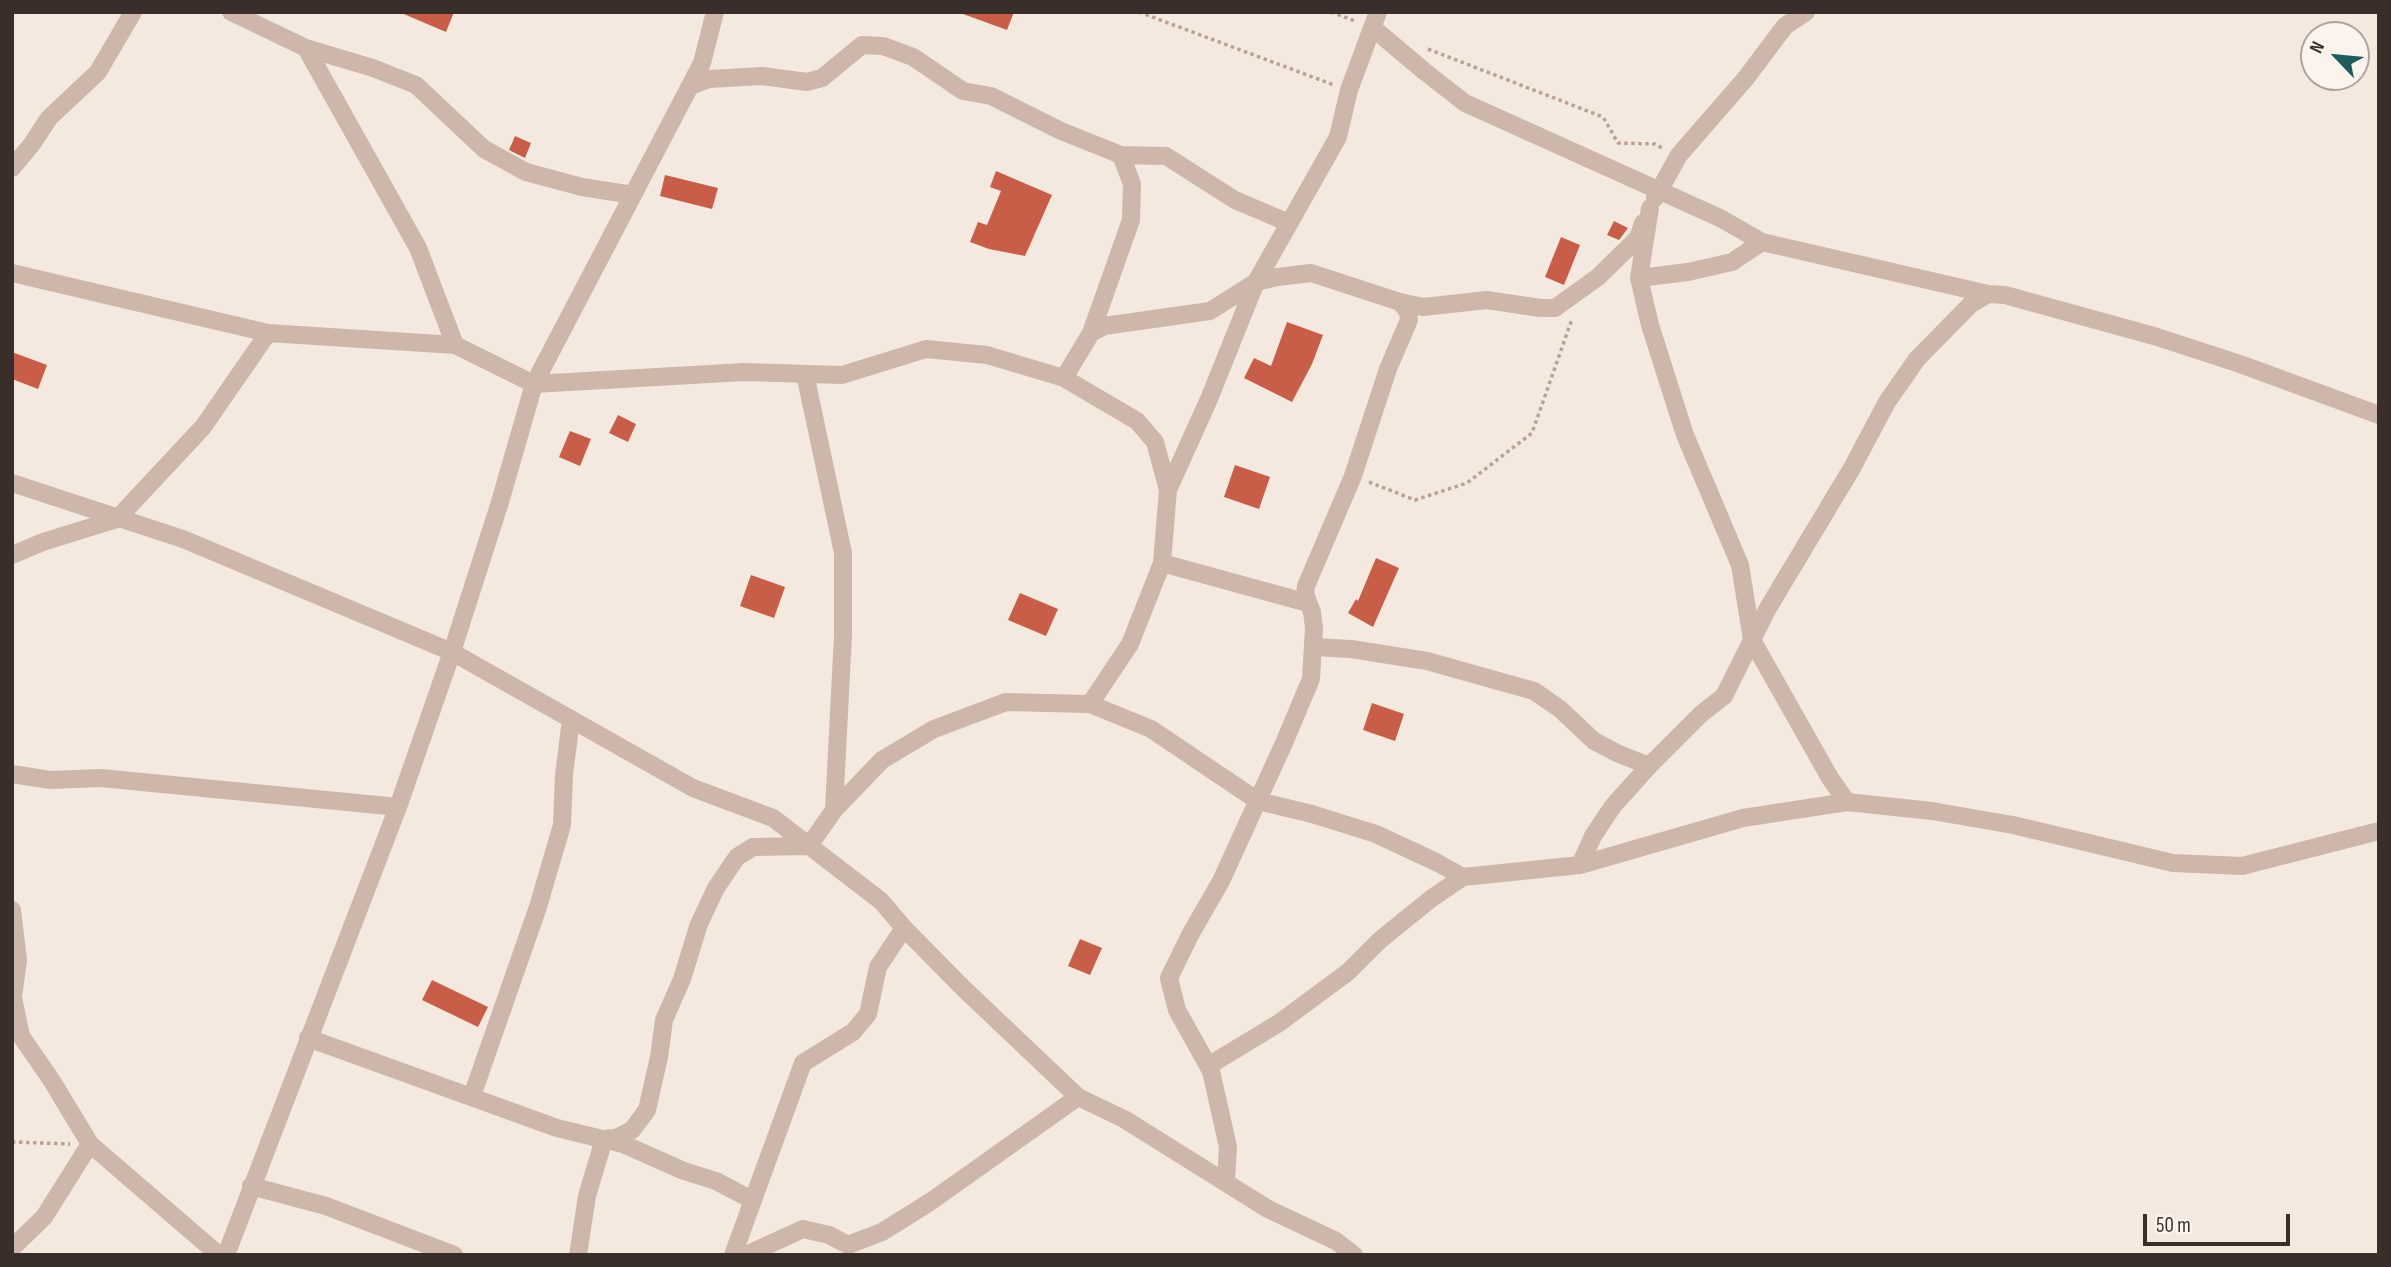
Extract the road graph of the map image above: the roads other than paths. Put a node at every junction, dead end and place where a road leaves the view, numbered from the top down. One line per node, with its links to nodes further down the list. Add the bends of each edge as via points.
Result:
1 (134, 12): 9 (street, via 98,72 49,118)
2 (230, 12): 6 (street)
3 (715, 12): 7 (street, via 702,63)
4 (1806, 12): 10 (street, via 1785,26 1679,155)
5 (1375, 20): 10 (street, via 1465,103); 13 (street, via 1349,90 1338,137)
6 (306, 48): 11 (street, via 416,85 484,149 526,172); 22 (street, via 418,248)
7 (690, 86): 8 (street, via 709,79 762,76 807,82 822,78 862,46 883,46 914,57 963,91 991,96); 11 (street)
8 (1121, 155): 13 (street, via 1166,156 1235,200); 21 (street, via 1132,184 1131,220)
9 (12, 168)
10 (1660, 190): 12 (street); 14 (street)
11 (632, 195): 25 (street)
12 (1650, 208): 16 (street); 19 (street, via 1637,238 1598,277 1555,308 1486,300 1423,307)
13 (1289, 223): 17 (street)
14 (1762, 242): 16 (street, via 1731,262); 18 (street)
15 (12, 273): 20 (street)
16 (1639, 278): 33 (street, via 1685,435 1740,565)
17 (1256, 282): 19 (street, via 1311,272); 21 (street, via 1210,312 1104,326); 28 (street)
18 (1988, 294): 26 (street, via 2154,336); 33 (street, via 1971,304 1917,359 1887,402)
19 (1400, 302): 32 (street, via 1409,320 1353,476 1306,586)
20 (268, 333): 22 (street); 29 (street, via 203,427)
21 (1091, 333): 24 (street)
22 (455, 345): 25 (street)
23 (805, 374): 24 (street, via 842,375 926,349 987,355); 25 (street); 43 (street, via 843,553)
24 (1064, 378): 28 (street, via 1137,421 1155,442)
25 (534, 384): 35 (street)
26 (2379, 415)
27 (12, 482): 29 (street)
28 (1168, 489): 31 (street)
29 (117, 519): 30 (street); 35 (street, via 183,539)
30 (12, 555)
31 (1162, 563): 32 (street); 36 (street, via 1130,644)
32 (1308, 603): 34 (street)
33 (1752, 640): 38 (street, via 1724,696); 41 (street)
34 (1313, 647): 38 (street, via 1427,661 1534,691 1594,741); 40 (street, via 1311,679)
35 (452, 652): 37 (street); 42 (street)
36 (1090, 704): 40 (street, via 1151,729); 43 (street, via 1006,702 934,729 882,760)
37 (570, 719): 45 (street, via 694,788 773,818); 52 (street, via 562,825)
38 (1649, 766): 46 (street, via 1613,806)
39 (12, 774): 42 (street, via 50,780 101,778)
40 (1258, 801): 47 (street, via 1376,834); 51 (street, via 1168,978 1177,1010)
41 (1847, 802): 44 (street, via 2000,823 2173,863 2242,866); 46 (street, via 1743,818)
42 (398, 807): 50 (street)
43 (834, 810): 45 (street)
44 (2379, 831)
45 (808, 846): 49 (street, via 881,901); 54 (street, via 753,847 737,857 699,924 664,1020 646,1110 632,1130)
46 (1580, 865): 47 (street)
47 (1462, 877): 51 (street, via 1380,940 1348,972 1279,1023)
48 (12, 910): 55 (street, via 18,960 13,997 21,1036)
49 (904, 928): 53 (street); 58 (street, via 878,967 867,1014 853,1032 803,1063)
50 (308, 1038): 52 (street); 57 (street)
51 (1208, 1066): 56 (street, via 1228,1147)
52 (472, 1096): 54 (street, via 557,1128)
53 (1078, 1097): 56 (street, via 1124,1119); 61 (street, via 930,1202)
54 (604, 1139): 58 (street, via 716,1181); 65 (street, via 587,1196)
55 (90, 1144): 59 (street, via 44,1217); 62 (street)
56 (1226, 1181): 60 (street)
57 (251, 1186): 63 (street); 64 (street, via 326,1206)
58 (752, 1200): 66 (street)
59 (12, 1248)
60 (1331, 1248): 68 (street)
61 (848, 1250): 67 (street, via 828,1235 803,1229)
62 (219, 1255)
63 (226, 1255)
64 (454, 1255)
65 (578, 1255)
66 (733, 1255)
67 (746, 1255)
68 (1354, 1255)

